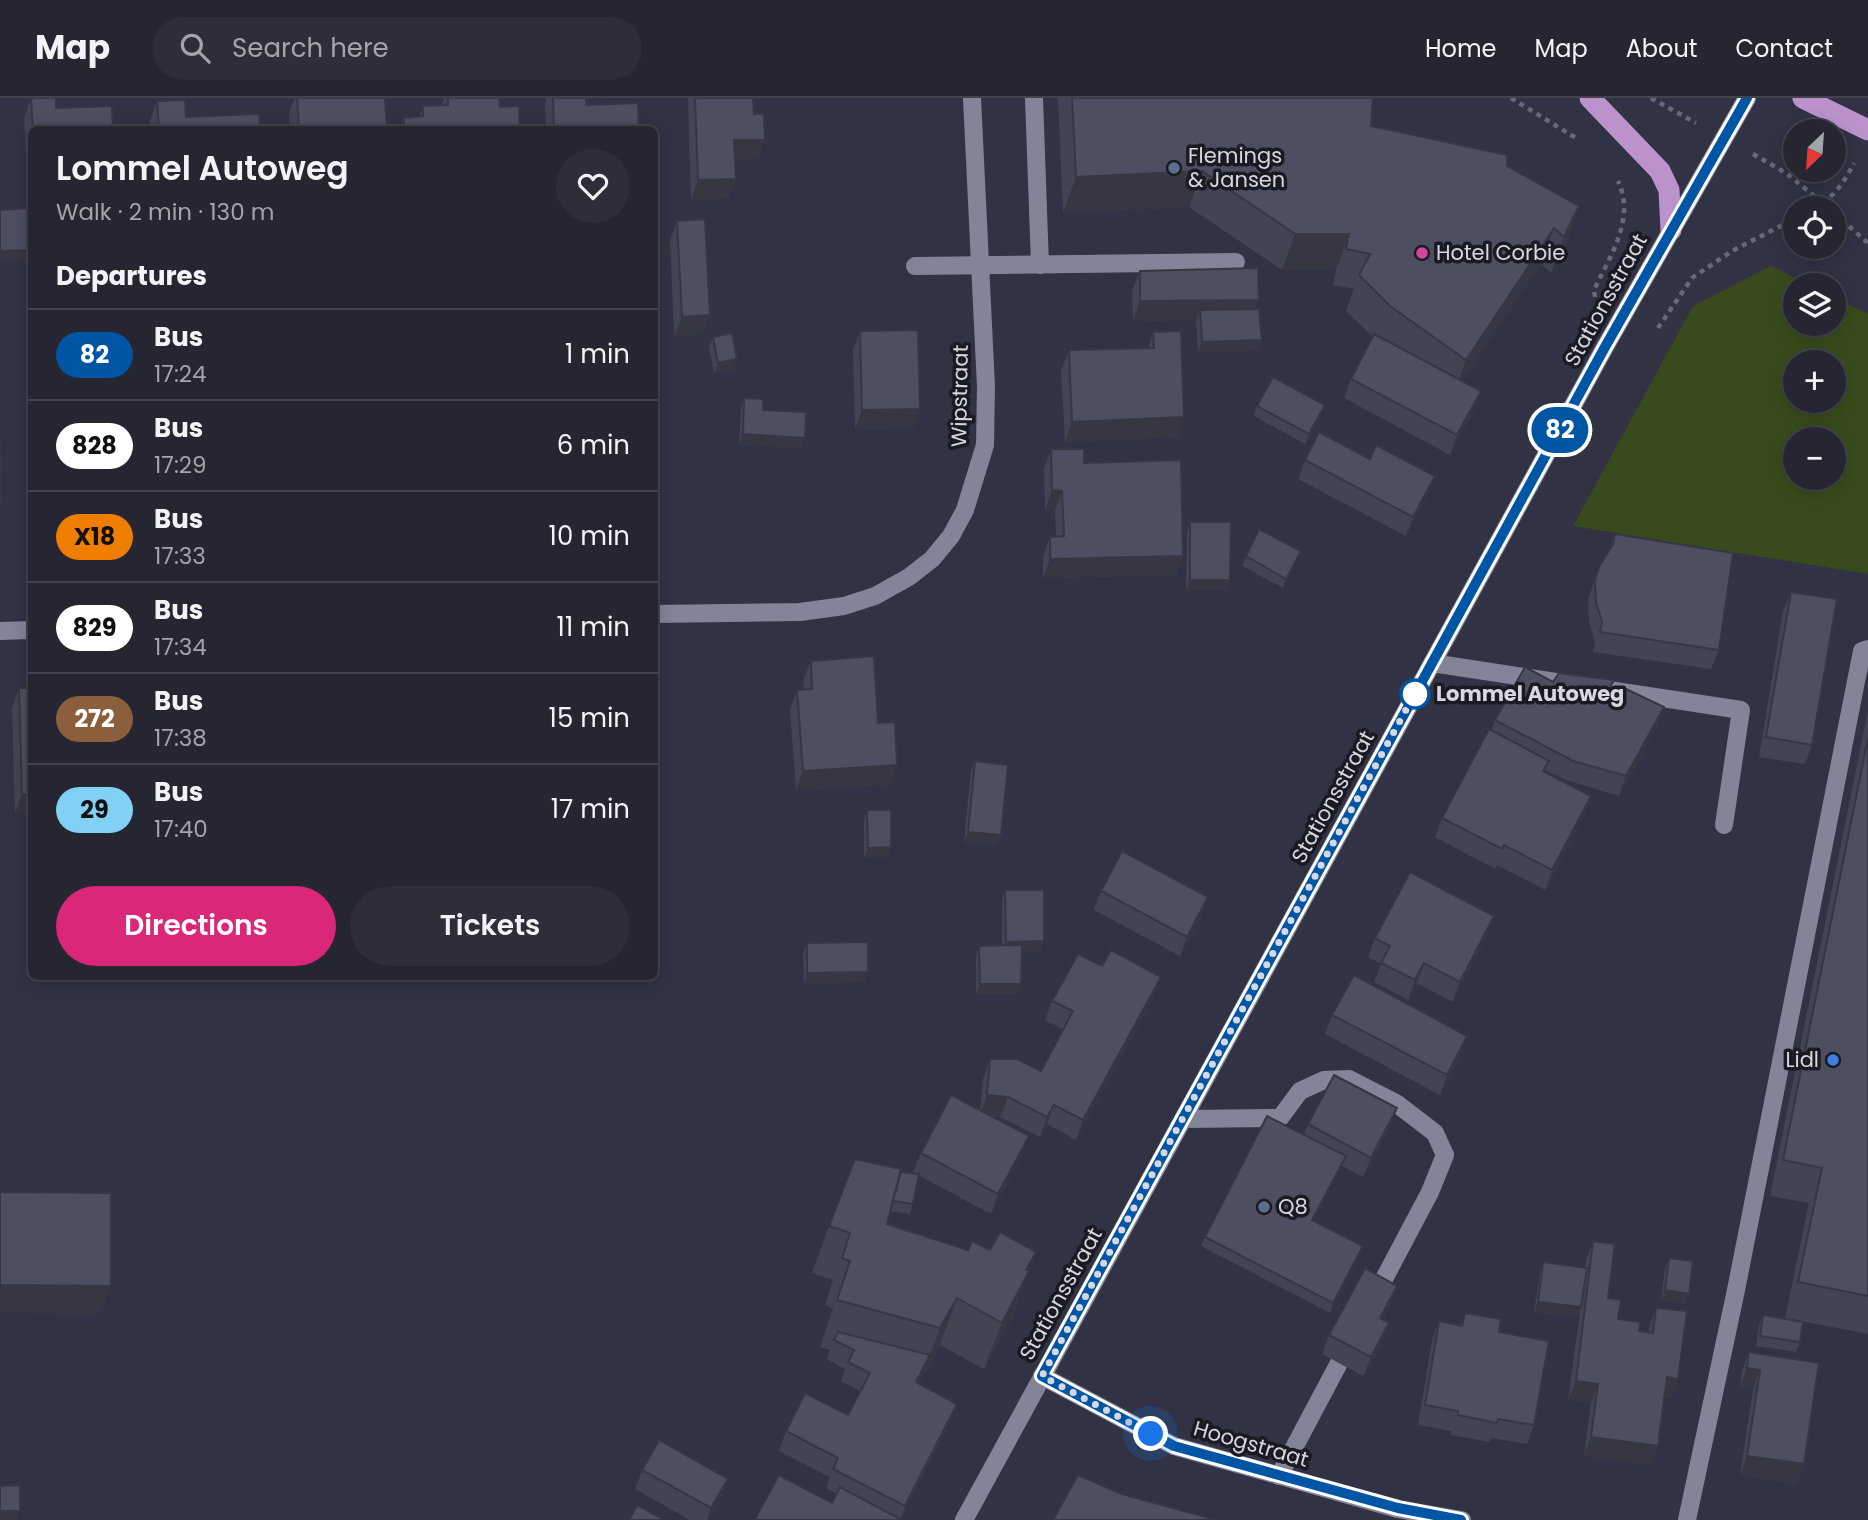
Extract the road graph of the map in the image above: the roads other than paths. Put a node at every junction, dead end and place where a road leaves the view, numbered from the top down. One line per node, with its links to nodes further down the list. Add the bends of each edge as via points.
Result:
1 (972, 98): 11 (main road, Wipstraat)
2 (1034, 98): 9 (main road)
3 (1590, 98): 7 (highway, via 1660,171 1669,191)
4 (1747, 98): 7 (main road, Stationsstraat)
5 (1803, 98): 6 (highway)
6 (1868, 130)
7 (1671, 230): 16 (main road, Stationsstraat)
8 (1236, 262): 9 (main road)
9 (1040, 265): 11 (main road)
10 (915, 266): 11 (main road)
11 (980, 267): 12 (main road, Wipstraat, via 985,444 965,510 932,559 875,596 844,606 800,612)
12 (658, 614)
13 (28, 630): 14 (main road)
14 (0, 631)
15 (1868, 649): 25 (main road, via 1862,651)
16 (1432, 663): 17 (main road, via 1741,710); 18 (main road, Stationsstraat)
17 (1724, 825)
18 (1182, 1119): 19 (main road, via 1280,1118 1300,1091 1324,1080 1349,1079 1396,1103 1435,1133 1445,1155); 21 (main road, Stationsstraat)
19 (1375, 1296)
20 (1339, 1363): 22 (main road)
21 (1042, 1376): 22 (main road, Hoogstraat, via 1174,1446); 23 (main road, Stationsstraat)
22 (1279, 1476): 24 (main road, Hoogstraat)
23 (964, 1520)
24 (1462, 1520)
25 (1687, 1520)

